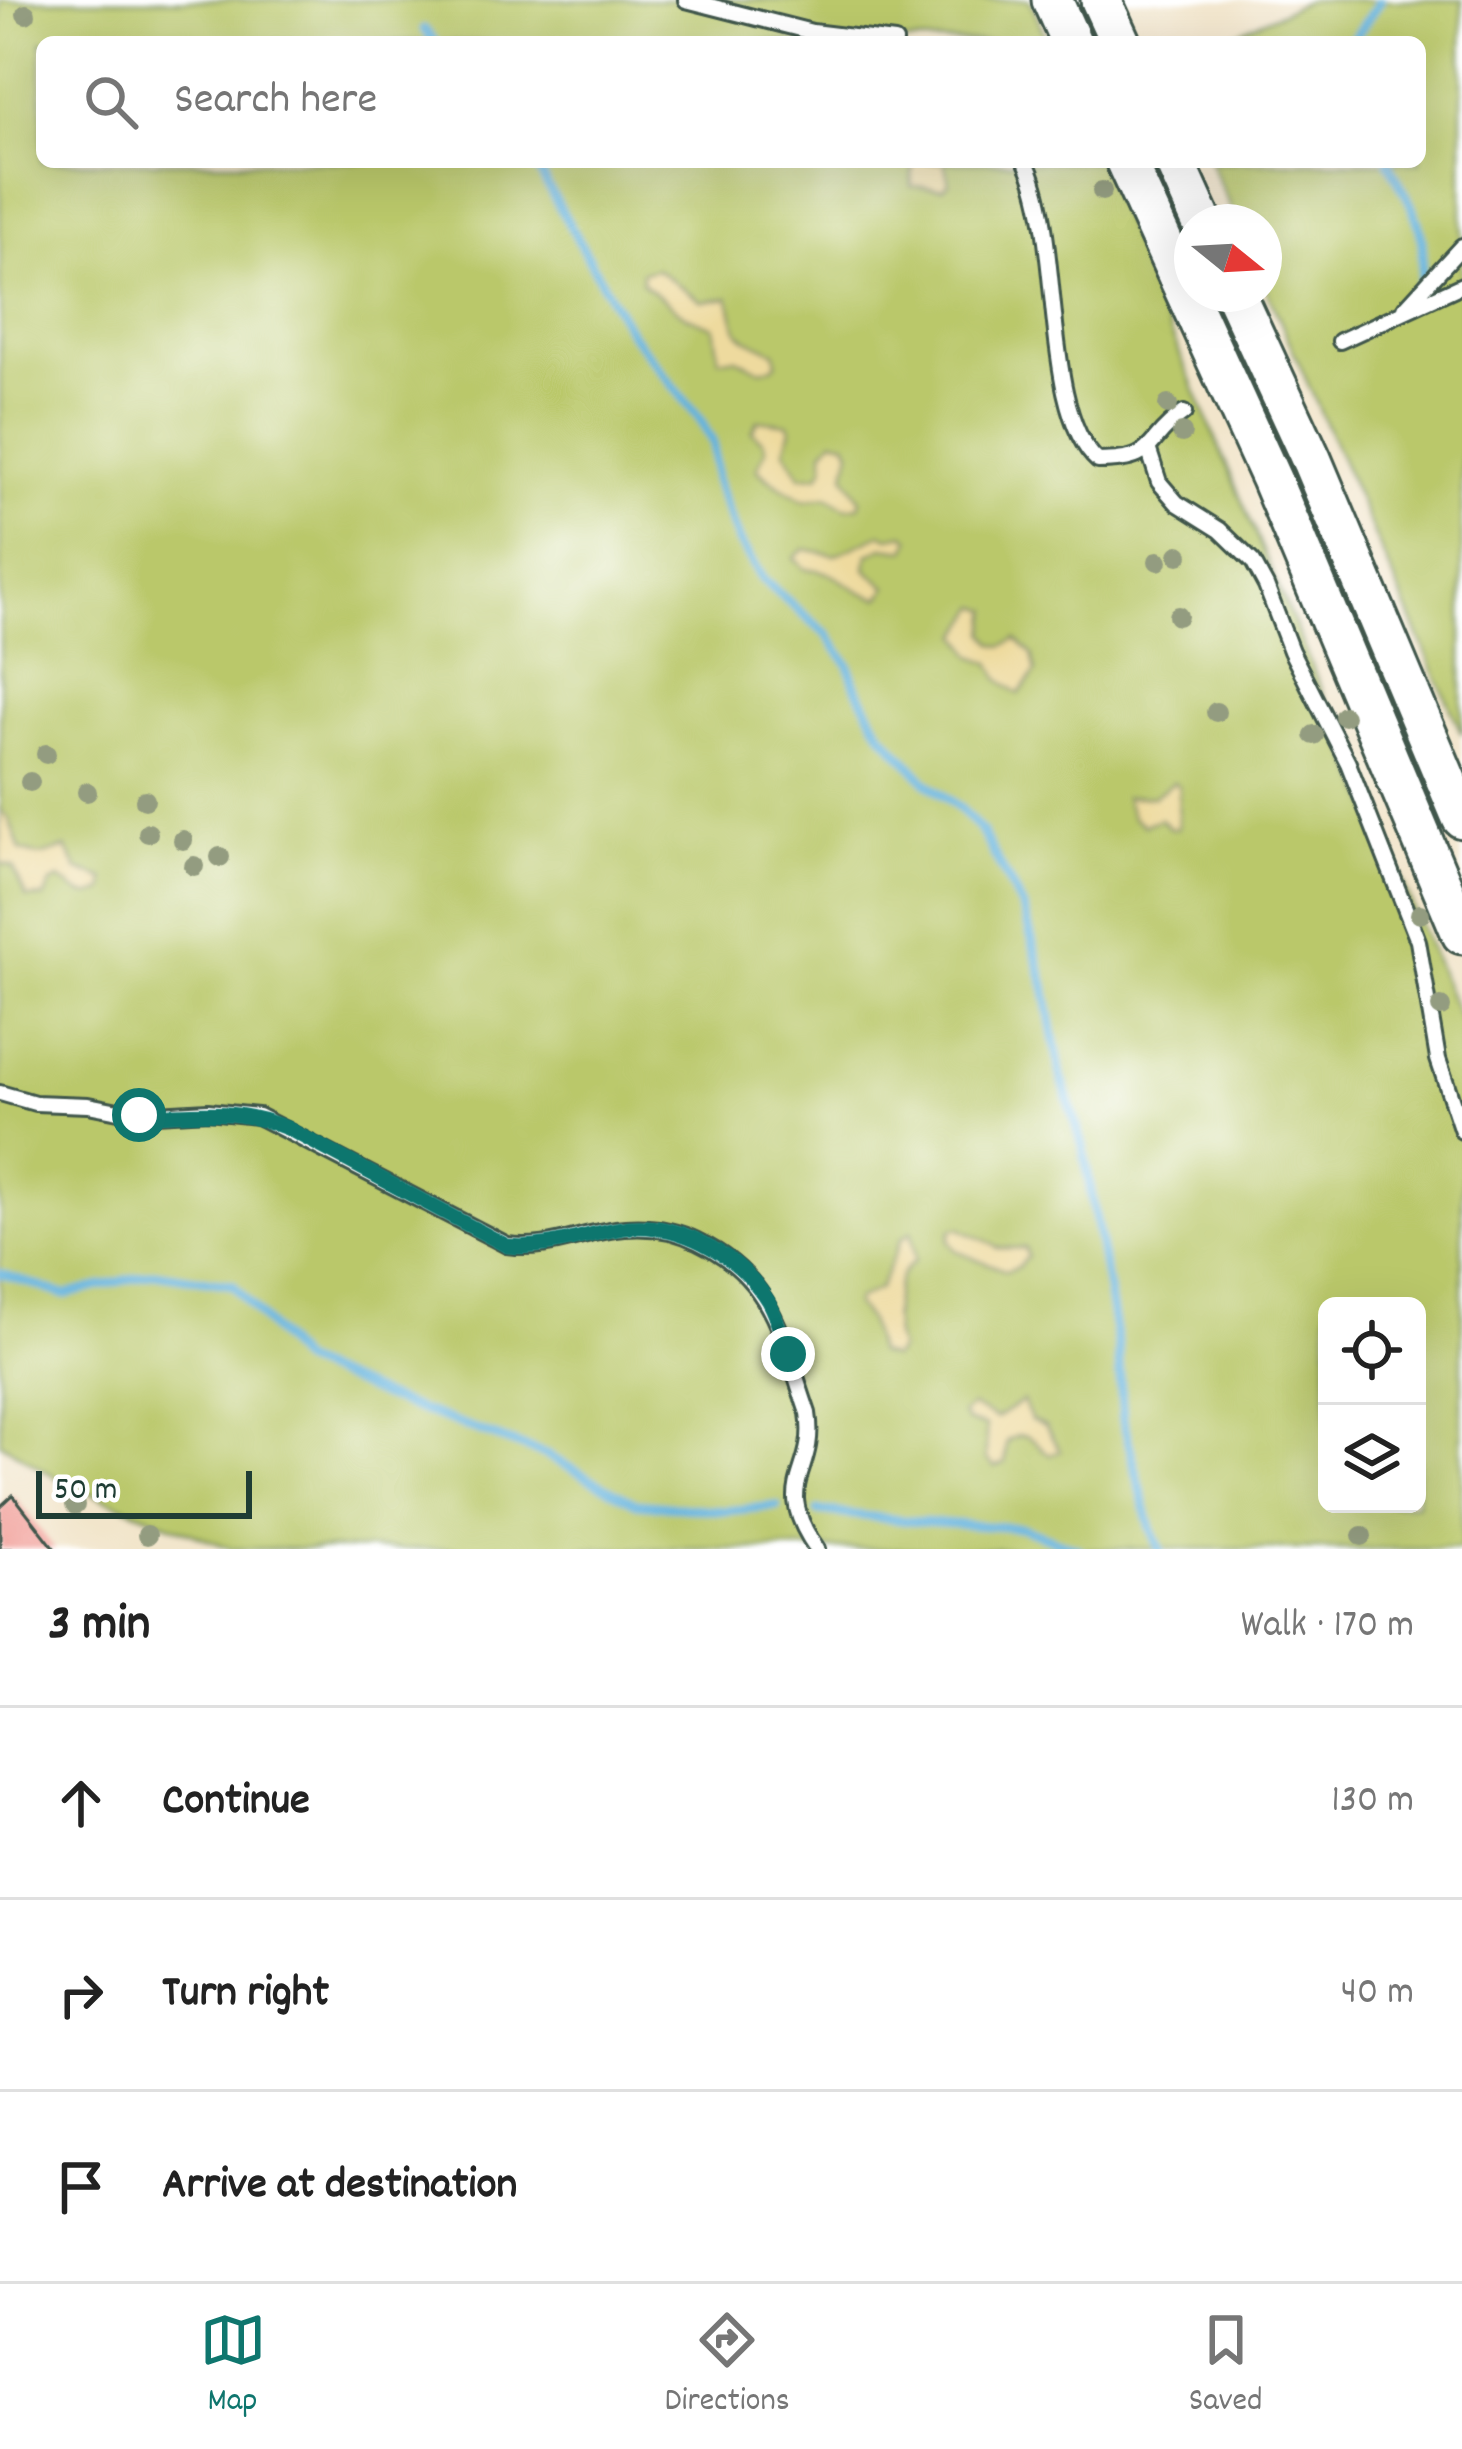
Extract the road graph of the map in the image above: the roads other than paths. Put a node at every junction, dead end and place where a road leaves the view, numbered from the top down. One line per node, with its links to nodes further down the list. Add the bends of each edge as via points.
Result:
1 (686, 0): 4 (lane)
2 (1052, 0): 5 (street)
3 (1101, 0): 6 (street)
4 (845, 36)
5 (1068, 36)
6 (1117, 36)
7 (1027, 168): 18 (lane, via 1049,256 1064,386 1087,451 1098,461)
8 (1129, 168): 21 (street, via 1271,479)
9 (1178, 168): 10 (street)
10 (1194, 204)
11 (1462, 246): 14 (lane)
12 (1462, 285): 14 (lane)
13 (1243, 312): 20 (street)
14 (1401, 312): 15 (lane)
15 (1340, 341)
16 (1184, 413): 17 (lane)
17 (1148, 451): 18 (lane); 19 (lane)
18 (1125, 461): 19 (lane)
19 (1156, 472): 23 (lane, via 1177,503 1252,562 1266,586 1418,941 1438,1059)
20 (1462, 818)
21 (1462, 934)
22 (0, 1093): 24 (lane, via 139,1115 258,1116 507,1246 649,1227 723,1253 769,1303 808,1413 795,1508)
23 (1462, 1131)
24 (817, 1549)

